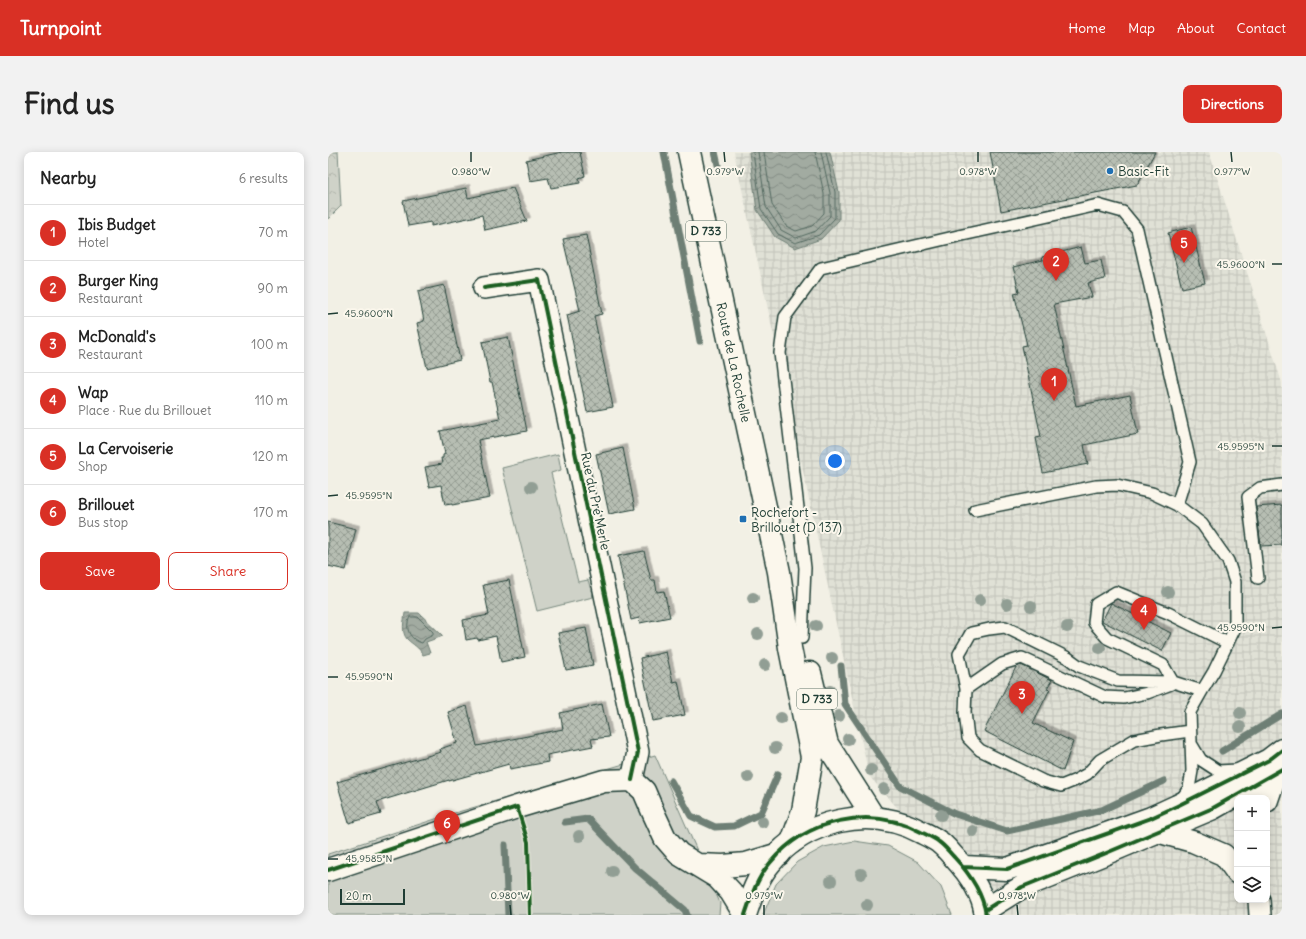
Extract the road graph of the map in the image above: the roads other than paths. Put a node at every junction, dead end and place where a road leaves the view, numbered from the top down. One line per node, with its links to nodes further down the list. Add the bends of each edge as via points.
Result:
1 (689, 152): 6 (main road, Route de La Rochelle / D 733)
2 (484, 288): 17 (street, Rue du Pré Merle, via 539,280 638,752)
3 (1282, 485): 7 (lane, via 1260,488 1248,496)
4 (1177, 504): 5 (lane, via 1152,493 1116,485 1096,486); 8 (lane, via 1190,462 1137,229 1123,212 1098,205 821,268 785,317 780,353 805,568); 9 (lane, via 1202,524 1228,561 1235,582 1235,628)
5 (975, 510)
6 (779, 572): 8 (main road, Route de La Rochelle / D 733); 22 (main road, Route de La Rochelle / D 733, via 790,648 812,757 803,811)
7 (1258, 578)
8 (802, 638): 20 (main road, Route de La Rochelle / D 733, via 827,744)
9 (1228, 643): 10 (lane, via 1168,613 1116,592 1096,604 1094,623 1107,638 1163,665); 12 (lane)
10 (1173, 682): 11 (lane, via 1147,693 1124,698 1105,697 1022,658 1002,664); 11 (lane, via 1118,681 1079,666 1005,627 989,628 971,634 959,654); 12 (lane)
11 (966, 689): 13 (lane, via 968,738 980,750 1042,780 1061,786 1086,774 1100,760 1134,740 1161,735)
12 (1202, 691): 13 (lane, via 1190,712)
13 (1190, 737): 15 (lane, via 1201,760 1218,771); 19 (lane, via 1192,770 1189,788)
14 (1282, 750): 15 (main road, via 1269,760)
15 (1251, 768): 19 (main road)
16 (1279, 770): 18 (street); 21 (main road, via 1213,808)
17 (632, 780): 23 (main road, via 644,790 665,838 679,854); 26 (main road, via 604,781)
18 (1269, 795)
19 (1177, 806): 24 (main road, via 1151,818 1007,868)
20 (874, 818): 22 (main road, via 845,819 817,827); 24 (main road, via 908,825 939,841)
21 (1158, 832): 25 (street, via 1194,842 1224,855); 27 (main road, via 1022,887)
22 (785, 848): 23 (main road, via 746,864); 28 (main road, via 769,864 753,890)
23 (696, 865): 28 (main road, via 717,877 731,892)
24 (963, 867): 27 (main road, via 977,887)
25 (1234, 869)
26 (328, 870)
27 (985, 912)
28 (745, 915)

